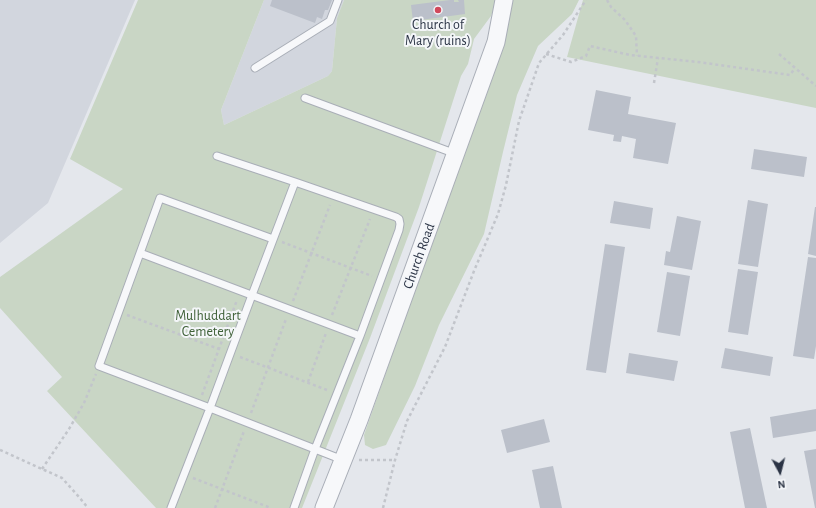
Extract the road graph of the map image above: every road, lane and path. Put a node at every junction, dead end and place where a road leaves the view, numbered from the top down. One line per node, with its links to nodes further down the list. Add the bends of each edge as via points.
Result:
1 (338, 0): 9 (lane, via 330,21)
2 (504, 0): 14 (street, Church Road, via 496,42)
3 (586, 0): 5 (path, via 563,35)
4 (608, 0): 7 (path, via 636,36)
5 (546, 54): 7 (path, via 570,62 586,56 590,46); 42 (path, via 539,63 519,121 498,214 445,347 407,421)
6 (779, 54): 10 (path)
7 (637, 56): 8 (path)
8 (658, 58): 10 (path, via 790,76); 11 (path)
9 (255, 68)
10 (795, 68): 12 (path)
11 (654, 82)
12 (816, 86)
13 (305, 98): 14 (lane)
14 (456, 154): 41 (street, Church Road)
15 (217, 156): 16 (lane)
16 (295, 182): 17 (lane); 19 (lane)
17 (334, 195): 18 (lane); 20 (path)
18 (374, 209): 22 (path); 23 (lane, via 396,217 400,224)
19 (273, 239): 20 (path); 21 (lane, via 160,198); 25 (lane)
20 (311, 253): 22 (path); 26 (path)
21 (140, 254): 24 (lane); 27 (lane)
22 (350, 268): 23 (path); 28 (path)
23 (380, 280): 29 (lane)
24 (240, 290): 25 (lane); 30 (path)
25 (252, 294): 26 (lane); 31 (lane)
26 (290, 309): 28 (lane); 33 (path)
27 (119, 312): 30 (path); 32 (lane)
28 (329, 324): 29 (lane); 34 (path)
29 (360, 336): 35 (lane)
30 (219, 349): 36 (path)
31 (230, 353): 33 (path); 37 (lane)
32 (99, 366): 36 (lane); 43 (path, via 69,429)
33 (268, 368): 34 (path); 38 (path)
34 (308, 382): 35 (path)
35 (337, 394): 39 (lane)
36 (198, 404): 37 (lane)
37 (210, 408): 38 (lane); 44 (lane)
38 (248, 422): 39 (lane); 45 (path)
39 (315, 449): 41 (lane); 51 (lane)
40 (0, 450): 43 (path)
41 (344, 458): 42 (path); 52 (street, Church Road)
42 (395, 460): 53 (path)
43 (42, 469): 47 (path, via 62,478)
44 (184, 475): 45 (path); 48 (lane)
45 (222, 489): 46 (path); 49 (path)
46 (261, 506): 50 (path)
47 (88, 508)
48 (171, 508)
49 (215, 508)
50 (271, 508)
51 (294, 508)
52 (324, 508)
53 (383, 508)

